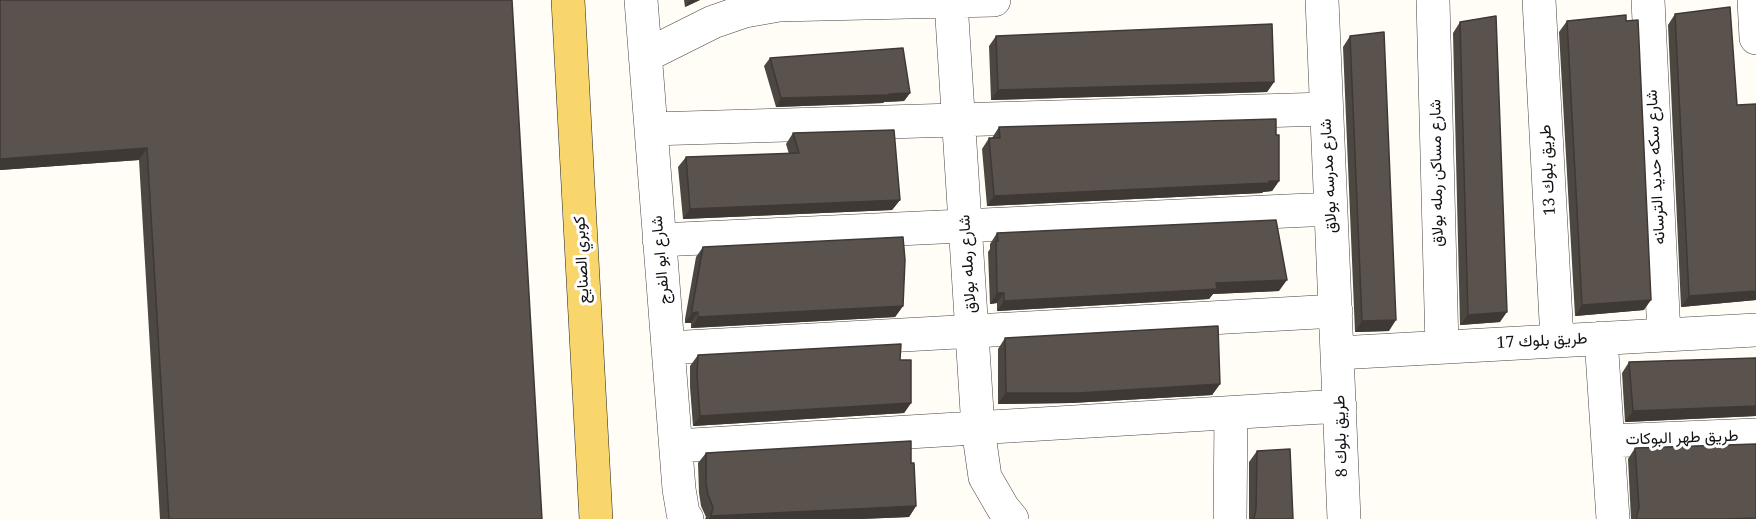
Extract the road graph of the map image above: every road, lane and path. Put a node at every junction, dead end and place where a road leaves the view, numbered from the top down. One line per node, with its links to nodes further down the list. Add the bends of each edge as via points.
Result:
1 (568, 0): 33 (main road, كوبري الصنايع)
2 (640, 0): 11 (street, شارع ابو الفرج)
3 (994, 0): 9 (street)
4 (1322, 0): 12 (street, شارع مدرسه بولاق)
5 (1433, 0): 24 (street, شارع مساكن رمله بولاق)
6 (1539, 0): 23 (street, طريق بلوك 13)
7 (1648, 0): 21 (street, شارع سكه حديد الترسانه)
8 (1754, 0): 10 (street)
9 (951, 2): 11 (street, via 779,5 712,22); 13 (street, شارع رمله بولاق)
10 (1756, 39)
11 (645, 56): 14 (street, شارع ابو الفرج)
12 (1326, 109): 13 (street); 15 (street, شارع مدرسه بولاق)
13 (958, 121): 14 (street); 16 (street, شارع رمله بولاق)
14 (651, 129): 17 (street, شارع ابو الفرج)
15 (1331, 209): 16 (street); 18 (street, شارع مدرسه بولاق)
16 (965, 226): 17 (street); 20 (street, شارع رمله بولاق)
17 (659, 240): 25 (street, شارع ابو الفرج)
18 (1336, 311): 20 (street); 26 (street, شارع مدرسه بولاق)
19 (1753, 328): 21 (street, طريق بلوك 17)
20 (972, 331): 25 (street); 29 (street, شارع رمله بولاق)
21 (1664, 334): 22 (street, طريق بلوك 17)
22 (1601, 338): 23 (street, طريق بلوك 17); 31 (street)
23 (1557, 340): 24 (street, طريق بلوك 17)
24 (1442, 347): 26 (street, طريق بلوك 17)
25 (668, 348): 32 (street, شارع ابو الفرج)
26 (1338, 353): 27 (street, طريق بلوك 8)
27 (1340, 406): 28 (street); 37 (street, طريق بلوك 8)
28 (1231, 413): 29 (street); 36 (street)
29 (978, 428): 32 (street); 35 (street, شارع رمله بولاق, via 985,477)
30 (1756, 435): 31 (street, طريق طهر البوكات)
31 (1608, 441): 38 (street)
32 (676, 446): 34 (street, شارع ابو الفرج, via 679,489)
33 (596, 519)
34 (687, 519)
35 (1012, 519)
36 (1230, 519)
37 (1344, 519)
38 (1613, 519)

